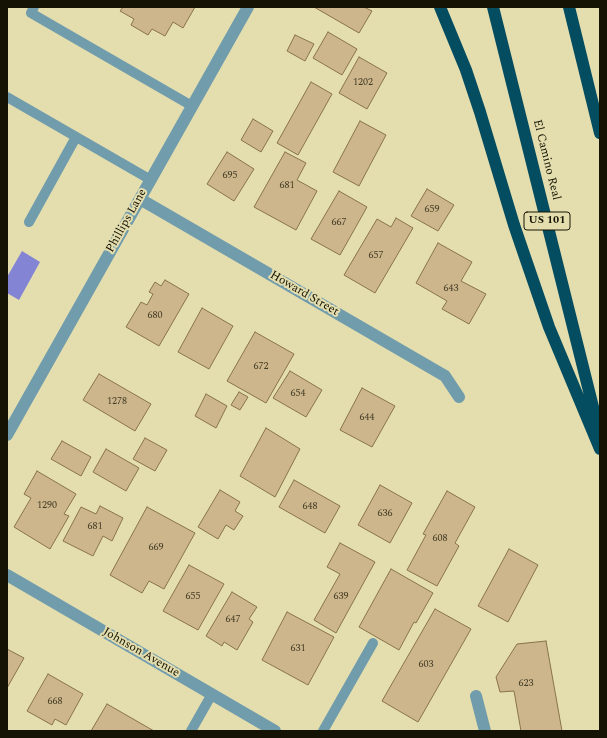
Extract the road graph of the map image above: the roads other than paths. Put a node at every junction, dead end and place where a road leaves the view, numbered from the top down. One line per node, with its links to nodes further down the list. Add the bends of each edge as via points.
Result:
1 (34, 7): 7 (lane, via 30,13)
2 (248, 7): 7 (street, Phillips Lane)
3 (440, 7): 16 (highway, via 466,70 544,312)
4 (493, 7): 15 (highway, El Camino Real / US 101)
5 (569, 7): 8 (highway)
6 (7, 97): 9 (lane)
7 (192, 106): 10 (street, Phillips Lane)
8 (600, 133)
9 (76, 137): 10 (lane); 12 (lane)
10 (151, 180): 11 (street, Phillips Lane)
11 (140, 199): 13 (street, Howard Street, via 446,376); 14 (street, Phillips Lane)
12 (29, 222)
13 (459, 397)
14 (7, 435)
15 (600, 435)
16 (600, 449)
17 (7, 575): 19 (street, Johnson Avenue)
18 (373, 643): 23 (lane)
19 (212, 694): 21 (lane); 22 (street, Johnson Avenue)
20 (476, 696): 24 (street)
21 (191, 731)
22 (274, 731)
23 (323, 731)
24 (485, 731)

